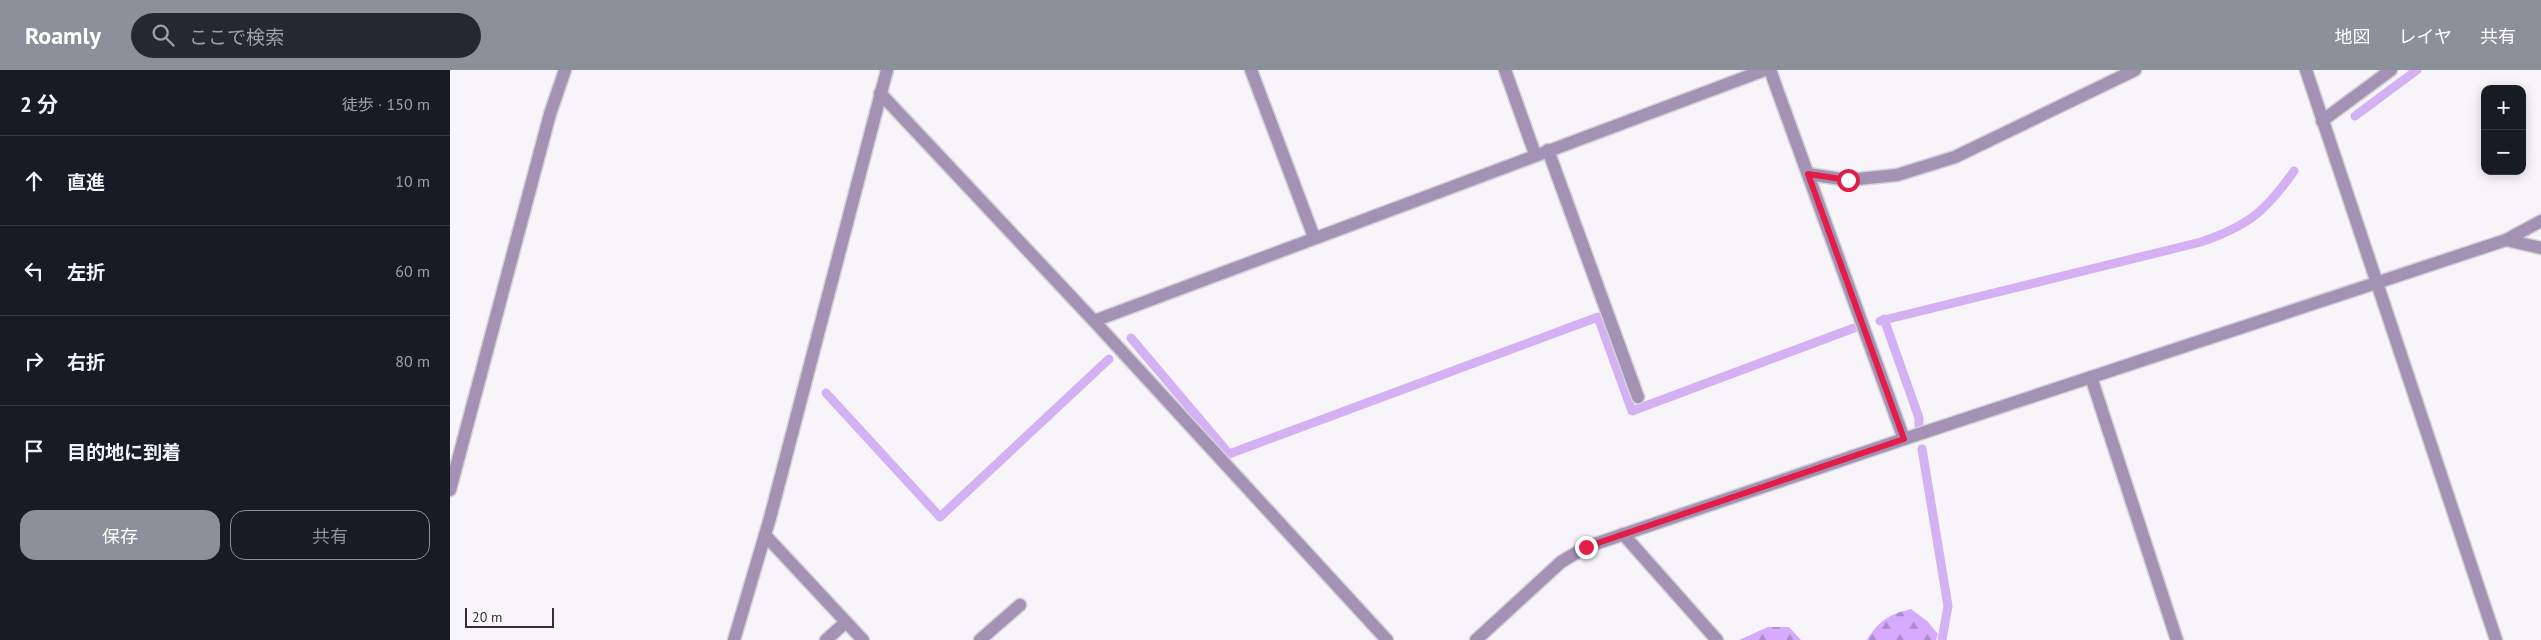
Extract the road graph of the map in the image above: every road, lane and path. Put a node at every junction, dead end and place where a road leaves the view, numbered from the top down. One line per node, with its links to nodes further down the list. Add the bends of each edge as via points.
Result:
1 (564, 70): 24 (street)
2 (887, 70): 10 (street)
3 (1251, 70): 16 (street)
4 (1504, 70): 13 (street)
5 (1764, 70): 12 (street)
6 (1770, 70): 14 (street)
7 (2136, 70): 14 (street, via 1955,157 1897,175 1848,180)
8 (2306, 70): 11 (street)
9 (2391, 70): 11 (street)
10 (880, 94): 20 (street); 26 (street)
11 (2322, 121): 19 (street)
12 (1548, 150): 13 (street); 22 (street)
13 (1535, 154): 16 (street)
14 (1808, 174): 23 (street)
15 (2541, 221): 17 (street)
16 (1314, 237): 20 (street)
17 (2506, 240): 18 (street); 19 (street, via 2397,274)
18 (2541, 248)
19 (2377, 284): 21 (street); 37 (street)
20 (1094, 321): 33 (street)
21 (2090, 377): 23 (street); 36 (street)
22 (1638, 397)
23 (1904, 439): 25 (street)
24 (450, 490)
25 (1623, 534): 34 (street, via 1586,547 1561,562); 35 (street)
26 (765, 535): 28 (street); 29 (street)
27 (1020, 605): 32 (street)
28 (846, 622): 30 (street); 31 (street)
29 (734, 640)
30 (826, 640)
31 (863, 640)
32 (980, 640)
33 (1388, 640)
34 (1476, 640)
35 (1717, 640)
36 (2177, 640)
37 (2496, 640)

